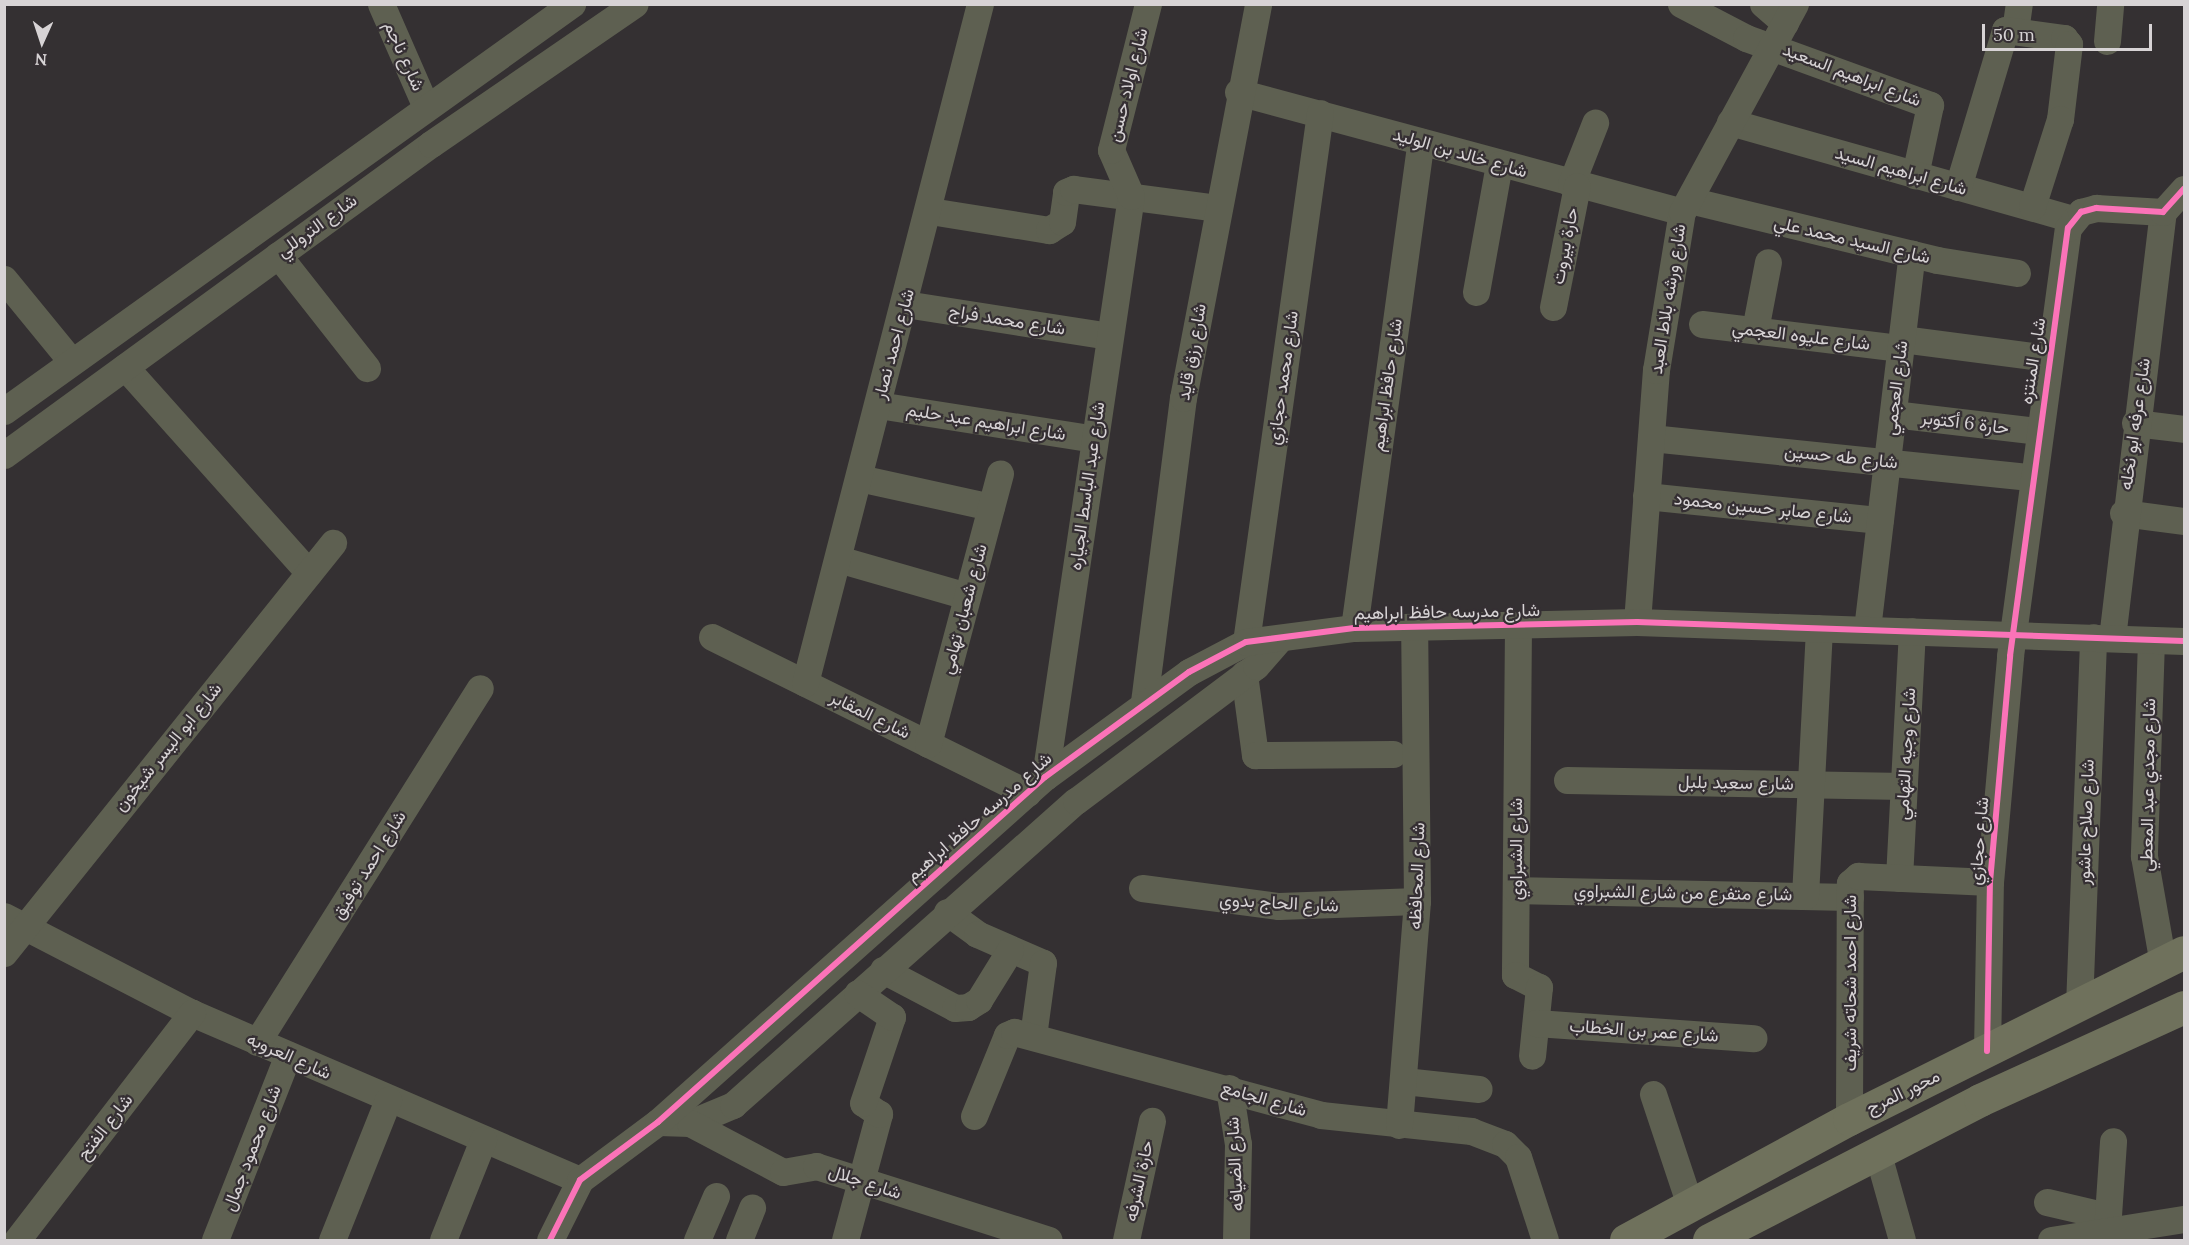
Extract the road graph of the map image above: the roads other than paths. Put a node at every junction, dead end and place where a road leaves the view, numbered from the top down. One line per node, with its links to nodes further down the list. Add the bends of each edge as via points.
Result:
1 (381, 4): 15 (street, شارع ناجم)
2 (635, 4): 33 (street, شارع التروللي)
3 (980, 4): 29 (street, شارع احمد نصار)
4 (1148, 4): 25 (street, شارع اولاد حسن, via 1111,150)
5 (1258, 4): 14 (street, شارع رزق قايد)
6 (1681, 4): 11 (street)
7 (1763, 4): 11 (street)
8 (2019, 4): 12 (street)
9 (2110, 4): 13 (street)
10 (558, 8): 15 (street, شارع التروللي)
11 (1785, 24): 17 (street, شارع ورشه بلاط العبد); 21 (street, شارع ابراهيم السعيد, via 1930,105)
12 (2015, 31): 23 (street, via 2005,30); 27 (street, via 2064,38 2068,44 2060,119)
13 (2107, 40)
14 (1238, 93): 16 (street, شارع خالد بن الوليد); 28 (street, شارع رزق قايد)
15 (426, 107): 45 (street, شارع التروللي)
16 (1320, 113): 19 (street, شارع خالد بن الوليد); 83 (street, شارع محمد حجازي)
17 (1730, 122): 21 (street, شارع ابراهيم السيد); 26 (street, شارع ورشه بلاط العبد)
18 (1595, 123): 22 (street, حارة بيروت)
19 (1421, 142): 20 (street, شارع خالد بن الوليد); 73 (street, شارع حافظ ابراهيم)
20 (1499, 164): 22 (street, شارع خالد بن الوليد); 37 (street)
21 (1915, 175): 23 (street, شارع ابراهيم السيد)
22 (1574, 185): 26 (street, شارع خالد بن الوليد); 39 (street, حارة بيروت)
23 (1958, 187): 27 (street, شارع ابراهيم السيد)
24 (2184, 189): 30 (street)
25 (1131, 196): 28 (street); 29 (street, via 1069,189 1062,222 1049,230); 42 (street, شارع عبد الباسط الجياره)
26 (1686, 206): 32 (street, شارع السيد محمد علي); 54 (street, شارع ورشه بلاط العبد, via 1665,300)
27 (2032, 207): 31 (street, شارع ابراهيم السيد)
28 (1217, 208): 87 (street, شارع رزق قايد, via 1183,398)
29 (930, 210): 38 (street, شارع احمد نصار)
30 (2163, 212): 31 (street, via 2096,208); 51 (street, شارع عرفه ابو نخله)
31 (2073, 219): 44 (street, شارع المنتزه)
32 (1912, 254): 35 (street, شارع السيد محمد علي); 43 (street, شارع العجمي)
33 (278, 255): 46 (street, شارع التروللي); 47 (street)
34 (1768, 262): 41 (street)
35 (2017, 273)
36 (4, 279): 45 (street)
37 (1476, 292)
38 (905, 304): 42 (street, شارع محمد فراج); 48 (street, شارع احمد نصار)
39 (1553, 307)
40 (1702, 324): 41 (street, شارع عليوه العجمي)
41 (1755, 330): 43 (street, شارع عليوه العجمي)
42 (1109, 336): 55 (street, شارع عبد الباسط الجياره)
43 (1901, 343): 44 (street, شارع عليوه العجمي); 50 (street, شارع العجمي)
44 (2049, 358): 53 (street, شارع المنتزه)
45 (71, 361): 49 (street, شارع التروللي)
46 (125, 367): 56 (street, شارع التروللي); 68 (street)
47 (367, 368)
48 (878, 405): 55 (street, شارع ابراهيم عبد حليم); 60 (street, شارع احمد نصار)
49 (4, 411)
50 (1893, 414): 53 (street, حارة 6 أكتوبر); 57 (street, شارع العجمي)
51 (2135, 423): 52 (street); 63 (street, شارع عرفه ابو نخله)
52 (2184, 429)
53 (2037, 431): 59 (street, شارع المنتزه)
54 (1651, 438): 57 (street, شارع طه حسين); 61 (street, شارع ورشه بلاط العبد)
55 (1094, 439): 92 (street, شارع عبد الباسط الجياره)
56 (4, 455)
57 (1887, 462): 59 (street, شارع طه حسين); 64 (street, شارع العجمي)
58 (1000, 473): 62 (street, شارع شعبان تهامي)
59 (2030, 477): 77 (street, شارع المنتزه)
60 (859, 478): 62 (street); 67 (street, شارع احمد نصار)
61 (1646, 496): 64 (street, شارع صابر حسين محمود); 70 (street, شارع ورشه بلاط العبد)
62 (991, 507): 69 (street, شارع شعبان تهامي)
63 (2123, 513): 65 (street); 79 (street, شارع عرفه ابو نخله)
64 (1880, 520): 75 (street, شارع العجمي)
65 (2184, 521)
66 (333, 543): 68 (street, شارع ابو اليسر شيخون)
67 (838, 559): 69 (street); 85 (street, شارع احمد نصار)
68 (309, 573): 102 (street, شارع ابو اليسر شيخون)
69 (967, 596): 88 (street, شارع شعبان تهامي)
70 (1637, 622): 71 (street, شارع مدرسه حافظ ابراهيم); 74 (street, شارع مدرسه حافظ ابراهيم)
71 (1518, 625): 72 (street, شارع مدرسه حافظ ابراهيم); 97 (street, شارع الشبراوي)
72 (1414, 627): 73 (street, شارع مدرسه حافظ ابراهيم); 100 (street, شارع المحافظه)
73 (1354, 628): 81 (street, شارع مدرسه حافظ ابراهيم)
74 (1819, 628): 75 (street, شارع مدرسه حافظ ابراهيم); 91 (street)
75 (1868, 629): 76 (street, شارع مدرسه حافظ ابراهيم)
76 (1912, 631): 77 (street, شارع مدرسه حافظ ابراهيم); 93 (street, شارع وجيه التهامي)
77 (2015, 634): 79 (street, شارع مدرسه حافظ ابراهيم); 95 (street, شارع حجازي)
78 (712, 637): 85 (street, شارع المقابر)
79 (2102, 638): 80 (street, شارع مدرسه حافظ ابراهيم); 108 (street, شارع صلاح عاشور)
80 (2151, 639): 82 (street, شارع مدرسه حافظ ابراهيم); 105 (street, شارع مجدي عبد المعطي, via 2144,856)
81 (1279, 640): 83 (street, شارع مدرسه حافظ ابراهيم); 84 (street)
82 (2184, 641)
83 (1246, 642): 87 (street, شارع مدرسه حافظ ابراهيم)
84 (1244, 674): 89 (street, via 1257,756); 101 (street, via 1076,801)
85 (805, 683): 88 (street, شارع المقابر)
86 (480, 688): 114 (street, شارع احمد توفيق)
87 (1144, 702): 92 (street, شارع مدرسه حافظ ابراهيم)
88 (928, 744): 92 (street, شارع المقابر)
89 (1393, 754)
90 (1567, 780): 91 (street, شارع سعيد بلبل)
91 (1811, 784): 93 (street, شارع سعيد بلبل); 98 (street)
92 (1036, 785): 126 (street, شارع مدرسه حافظ ابراهيم)
93 (1904, 786): 94 (street, شارع وجيه التهامي)
94 (1899, 878): 95 (street, شارع احمد شحاته شريف); 99 (street, شارع احمد شحاته شريف, via 1858,876 1850,883)
95 (1990, 882): 115 (street, شارع حجازي)
96 (1142, 888): 100 (street, شارع الحاج بدوي, via 1279,906)
97 (1516, 890): 98 (street, شارع متفرع من شارع الشبراوي); 111 (street, شارع الشبراوي, via 1515,975 1539,987)
98 (1805, 896): 99 (street, شارع متفرع من شارع الشبراوي)
99 (1850, 897): 124 (street, شارع احمد شحاته شريف)
100 (1417, 902): 118 (street, شارع المحافظه)
101 (947, 912): 103 (street); 106 (street)
102 (13, 922): 104 (street, شارع ابو اليسر شيخون); 110 (street, شارع العروبه)
103 (1010, 950): 106 (street, via 980,1000 968,1007 955,1008); 112 (street, via 1044,966)
104 (4, 953)
105 (2174, 958): 108 (main road, محور المرج)
106 (883, 970): 107 (street)
107 (857, 993): 127 (street, via 733,1105); 133 (street, via 892,1017 863,1102 879,1114)
108 (2079, 1006): 115 (main road, محور المرج)
109 (2184, 1007): 131 (main road)
110 (192, 1013): 114 (street, شارع العروبه); 141 (street, شارع الفتح)
111 (1536, 1023): 113 (street, شارع عمر بن الخطاب); 117 (street, شارع الشبراوي)
112 (1033, 1036): 119 (street, شارع الجامع); 123 (street, شارع الجامع, via 1007,1035)
113 (1753, 1038)
114 (257, 1042): 116 (street, شارع العروبه)
115 (1987, 1052): 124 (main road, محور المرج)
116 (288, 1055): 122 (street, شارع العروبه); 142 (street, شارع محمود جمال)
117 (1532, 1056)
118 (1404, 1081): 120 (street); 128 (street, شارع المحافظه)
119 (1229, 1088): 128 (street, شارع الجامع, via 1321,1115); 150 (street, شارع الضيافه, via 1238,1144)
120 (1479, 1089)
121 (1653, 1094): 136 (street)
122 (388, 1100): 129 (street, شارع العروبه); 143 (street)
123 (974, 1116)
124 (1849, 1119): 136 (main road, محور المرج)
125 (1152, 1121): 149 (street, حارة الشرفه)
126 (658, 1122): 127 (street); 132 (street, شارع مدرسه حافظ ابراهيم)
127 (690, 1123): 133 (street, شارع جلال, via 783,1172 816,1166)
128 (1399, 1125): 151 (street, شارع الجامع, via 1471,1131 1504,1144 1518,1157)
129 (483, 1140): 132 (street, شارع العروبه); 144 (street)
130 (2113, 1141): 139 (street)
131 (1877, 1151): 153 (main road); 154 (street)
132 (580, 1180): 140 (street)
133 (862, 1182): 147 (street); 148 (street, شارع جلال)
134 (716, 1196): 145 (street)
135 (2047, 1202): 139 (street)
136 (1690, 1205): 152 (main road, محور المرج)
137 (752, 1207): 146 (street)
138 (2184, 1219): 139 (street)
139 (2107, 1223): 155 (street)
140 (560, 1238)
141 (17, 1240)
142 (215, 1240)
143 (332, 1240)
144 (443, 1240)
145 (697, 1240)
146 (739, 1240)
147 (845, 1240)
148 (1049, 1240)
149 (1126, 1240)
150 (1236, 1240)
151 (1545, 1240)
152 (1626, 1240)
153 (1709, 1240)
154 (1902, 1240)
155 (2051, 1240)

